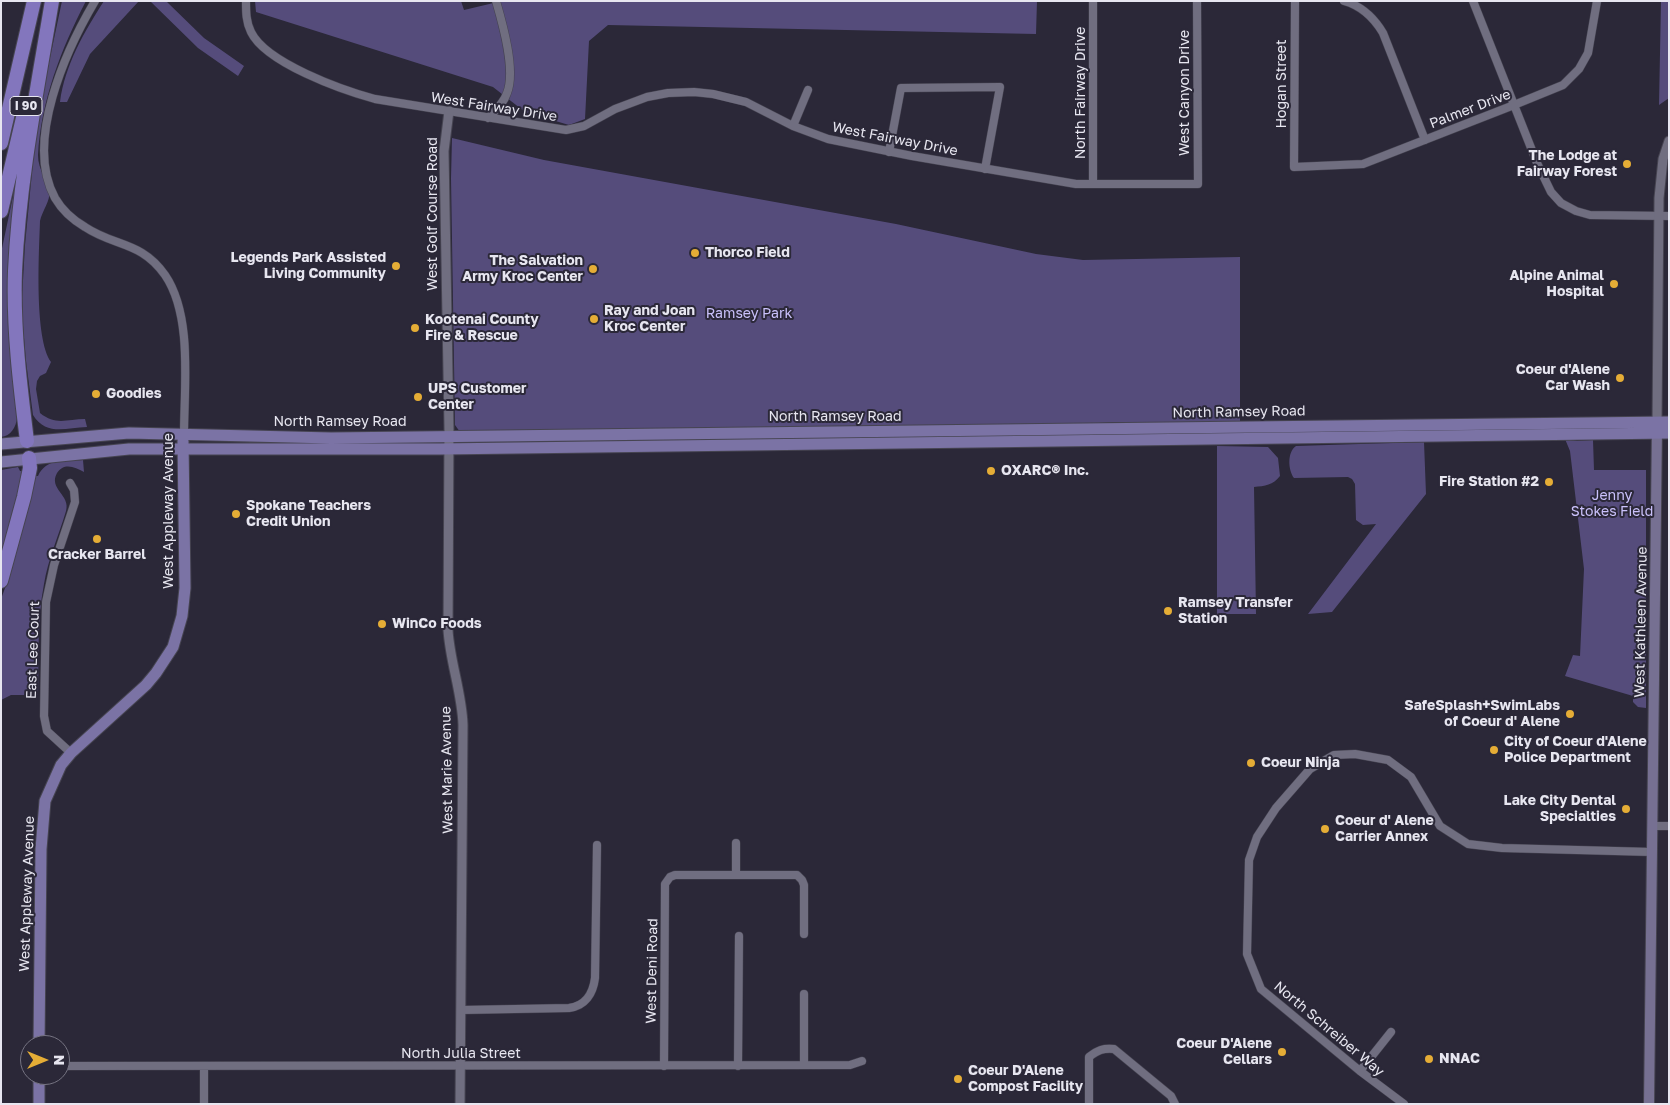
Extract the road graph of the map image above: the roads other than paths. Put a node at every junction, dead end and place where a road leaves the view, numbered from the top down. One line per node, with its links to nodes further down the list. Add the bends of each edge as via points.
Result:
1 (34, 1): 12 (highway, I 90)
2 (51, 1): 27 (highway, I 90); 34 (highway, I 90, via 20,204 15,273 16,334)
3 (95, 1): 33 (street, West Appleway Avenue, via 75,35 58,77 48,121 44,163 55,198 65,211 96,234 142,252 155,263 175,294 184,334)
4 (246, 1): 15 (street, West Fairway Drive, via 247,21 256,40 268,52 298,69 368,98)
5 (496, 1): 17 (street, via 507,45 510,80 506,98)
6 (1093, 1): 25 (street, North Fairway Drive)
7 (1197, 1): 26 (street, West Canyon Drive)
8 (1295, 1): 23 (street, Hogan Street)
9 (1344, 1): 19 (street, via 1366,12 1378,24)
10 (1473, 1): 14 (street)
11 (1597, 1): 14 (street, Palmer Drive, via 1590,47 1579,70 1562,85)
12 (30, 22): 16 (highway); 21 (highway, I 90)
13 (808, 90): 18 (street)
14 (1514, 105): 19 (street, Palmer Drive); 28 (street, via 1544,180 1561,203 1590,215)
15 (449, 111): 17 (street, West Fairway Drive); 35 (street, West Golf Course Road, via 444,151)
16 (1, 112)
17 (488, 118): 18 (street, West Fairway Drive, via 571,130 647,97 694,92 746,102)
18 (793, 126): 22 (street, West Fairway Drive, via 828,139)
19 (1425, 140): 23 (street, Palmer Drive, via 1363,164)
20 (1669, 142): 28 (street, West Kathleen Avenue, via 1660,179)
21 (1, 143)
22 (889, 152): 24 (street, West Fairway Drive); 24 (street, via 900,88 1000,87)
23 (1294, 167)
24 (985, 169): 25 (street, West Fairway Drive, via 1060,182)
25 (1093, 184): 26 (street, West Fairway Drive)
26 (1198, 184)
27 (1, 211)
28 (1659, 216): 29 (street); 31 (street, West Kathleen Avenue)
29 (1669, 216)
30 (1669, 422): 31 (main road, North Ramsey Road)
31 (1657, 428): 32 (main road, North Ramsey Road); 35 (main road, North Ramsey Road); 43 (main road, West Kathleen Avenue)
32 (1669, 433)
33 (184, 434): 34 (main road, North Ramsey Road, via 129,432); 35 (main road, North Ramsey Road); 37 (main road, West Appleway Avenue)
34 (27, 441): 36 (main road, North Ramsey Road); 38 (main road)
35 (449, 443): 37 (main road, North Ramsey Road); 52 (street, West Marie Avenue, via 449,642 463,718)
36 (1, 444)
37 (183, 449): 38 (main road, North Ramsey Road, via 129,449); 42 (main road, West Appleway Avenue, via 185,588 182,616 173,647 146,685)
38 (29, 458): 39 (main road, North Ramsey Road); 41 (highway, via 24,497)
39 (1, 462)
40 (70, 483): 42 (street, East Lee Court, via 75,502 54,565 45,610 44,716 47,731)
41 (1, 581)
42 (71, 753): 54 (main road, West Appleway Avenue, via 54,780 45,801 43,817)
43 (1652, 826): 44 (street); 47 (main road, West Kathleen Avenue)
44 (1669, 826)
45 (736, 843): 48 (street)
46 (597, 845): 52 (street, via 596,978 587,999 569,1008)
47 (1652, 852): 62 (street, North Schreiber Way, via 1502,848 1468,844 1440,826 1411,777 1388,760 1355,754 1334,755 1310,769 1276,808 1257,837 1248,860 1247,954 1261,989); 70 (main road, West Kathleen Avenue)
48 (736, 874): 49 (street, via 792,874 800,877 804,885); 58 (street, West Deni Road, via 675,875 665,884)
49 (804, 934)
50 (739, 936): 59 (street)
51 (804, 994): 60 (street)
52 (460, 1010): 57 (street, West Marie Avenue)
53 (1391, 1032): 62 (street)
54 (39, 1035)
55 (862, 1061): 60 (street, North Julia Street, via 850,1066)
56 (70, 1066): 61 (street, North Julia Street)
57 (460, 1066): 58 (street, North Julia Street); 61 (street, North Julia Street); 66 (street, West Marie Avenue)
58 (664, 1066): 59 (street, North Julia Street)
59 (738, 1066): 60 (street, North Julia Street)
60 (804, 1066)
61 (204, 1067): 65 (street)
62 (1360, 1071): 69 (street, North Schreiber Way)
63 (39, 1085): 64 (main road)
64 (39, 1104)
65 (204, 1104)
66 (460, 1104)
67 (1089, 1104): 68 (street, via 1089,1057 1105,1048 1114,1049 1171,1096)
68 (1175, 1104)
69 (1404, 1104)
70 (1649, 1104)

